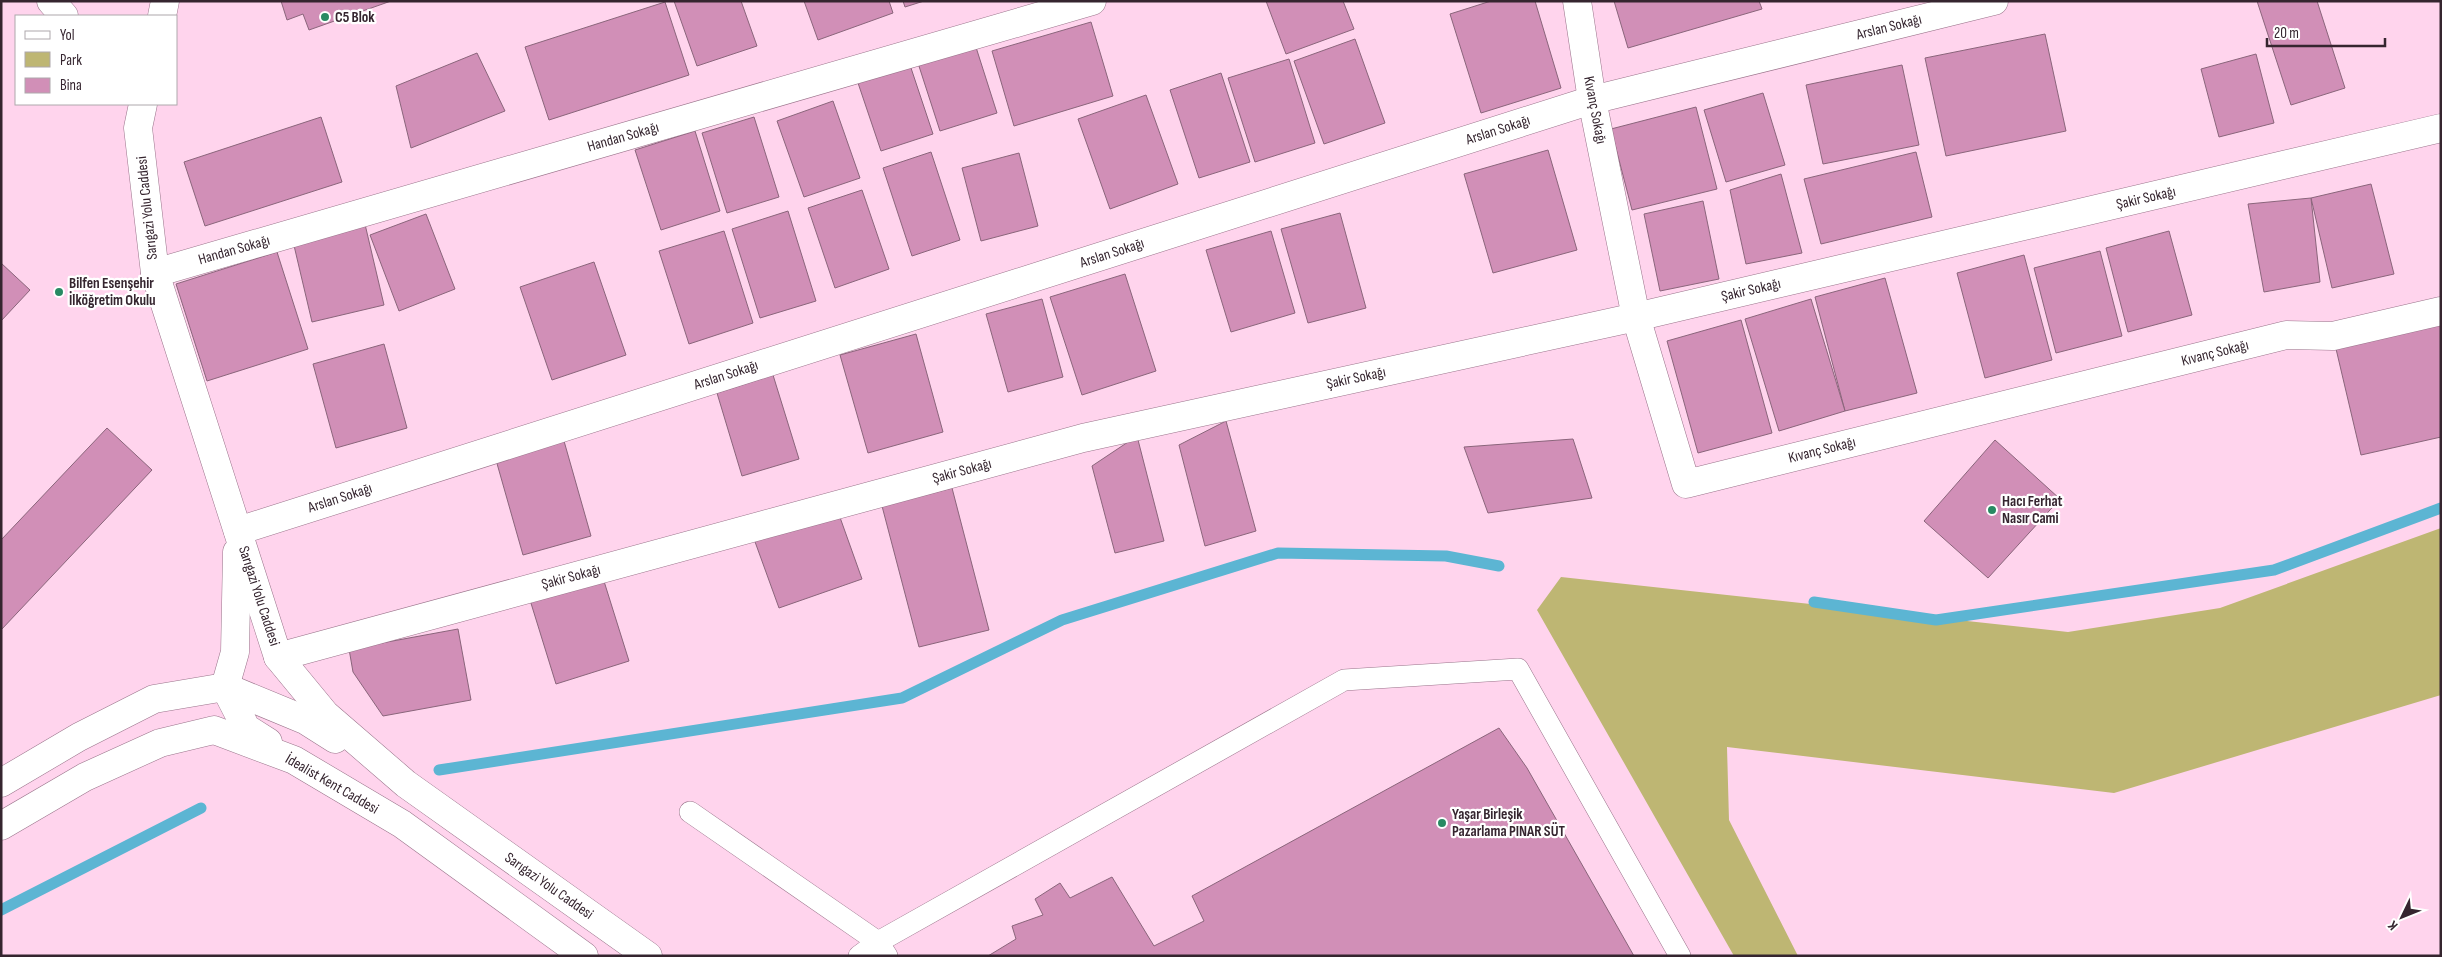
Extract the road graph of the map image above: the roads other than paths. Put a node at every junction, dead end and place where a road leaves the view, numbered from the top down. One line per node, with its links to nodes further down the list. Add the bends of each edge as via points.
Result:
1 (51, 1): 6 (street)
2 (165, 1): 7 (street)
3 (1092, 1): 12 (street, Handan Sokağı)
4 (1577, 1): 8 (street, Kıvanç Sokağı)
5 (1994, 1): 8 (street, Arslan Sokağı)
6 (63, 15)
7 (162, 15)
8 (1592, 100): 14 (street, Kıvanç Sokağı); 15 (street, Arslan Sokağı)
9 (125, 105): 10 (street)
10 (141, 116): 12 (street, Sarıgazi Yolu Caddesi)
11 (2441, 128): 14 (street, Şakir Sokağı)
12 (155, 273): 15 (street, Sarıgazi Yolu Caddesi)
13 (2441, 311): 14 (street, Kıvanç Sokağı, via 2333,336 2286,335 1686,484)
14 (1636, 317): 16 (street, Şakir Sokağı, via 1083,438)
15 (238, 531): 16 (street, Sarıgazi Yolu Caddesi); 17 (street, via 235,652)
16 (278, 657): 20 (street, Sarıgazi Yolu Caddesi, via 325,714)
17 (224, 687): 18 (street, via 246,728); 19 (street, via 154,699 79,737); 20 (street, via 305,720)
18 (294, 760): 22 (street, İdealist Kent Caddesi, via 214,730 204,732 160,743 85,777); 24 (street, İdealist Kent Caddesi, via 402,824)
19 (1, 783)
20 (406, 784): 25 (street, Sarıgazi Yolu Caddesi)
21 (690, 812): 23 (lane)
22 (1, 826)
23 (882, 949): 26 (lane); 27 (lane, via 1344,680 1518,669)
24 (584, 956)
25 (648, 956)
26 (859, 956)
27 (1680, 956)

